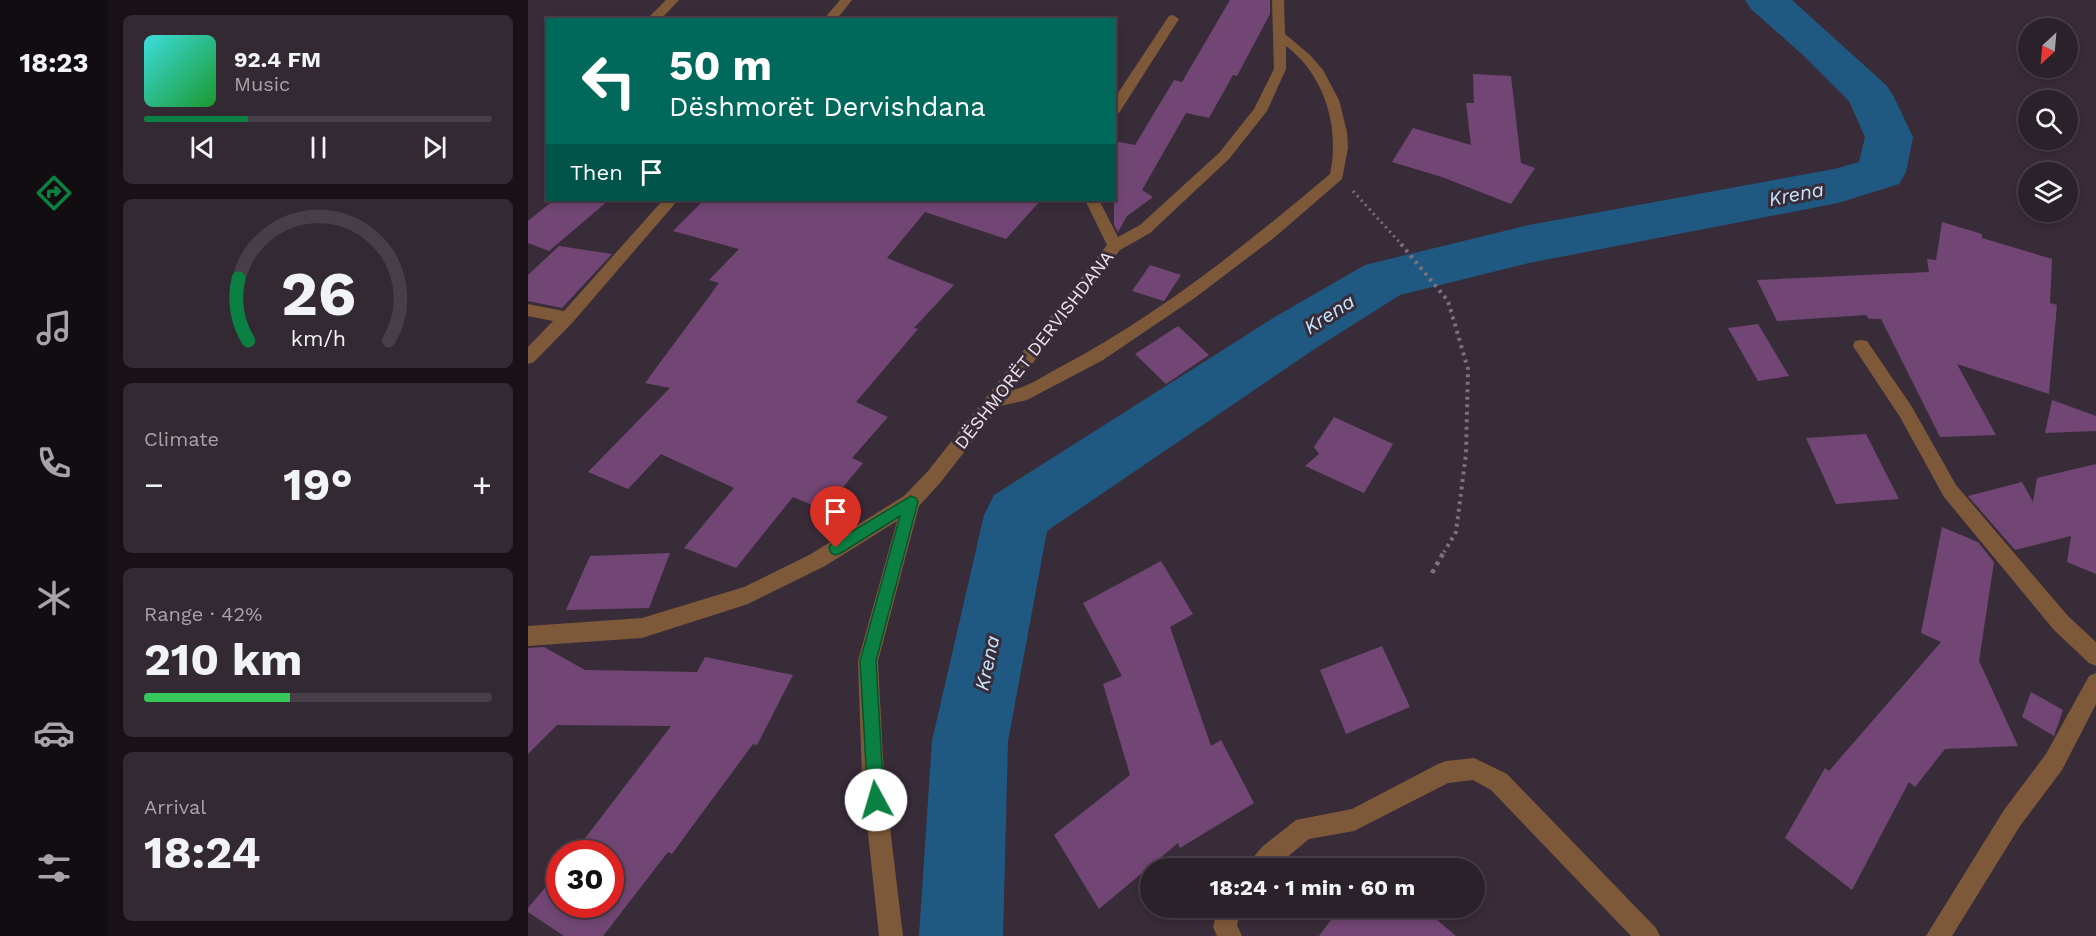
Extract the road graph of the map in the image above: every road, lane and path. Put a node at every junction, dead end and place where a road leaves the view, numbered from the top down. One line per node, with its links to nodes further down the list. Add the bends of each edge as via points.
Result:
1 (673, 0): 4 (street)
2 (846, 0): 5 (street)
3 (1278, 0): 7 (street, DËSHMORËT DERVISHDANA)
4 (654, 18)
5 (831, 18)
6 (1173, 19): 8 (street)
7 (1281, 37): 9 (street, via 1298,47 1324,81 1338,118 1341,148); 12 (street, DËSHMORËT DERVISHDANA, via 1280,69 1260,111 1224,156 1145,229)
8 (1116, 107)
9 (1337, 176): 17 (street, via 1190,293 1097,355 1021,395); 19 (path, via 1405,248 1448,301 1468,369 1466,454 1456,532)
10 (670, 201): 14 (street)
11 (1092, 201): 12 (street)
12 (1115, 246): 17 (street, DËSHMORËT DERVISHDANA)
13 (528, 310): 14 (street)
14 (567, 318): 16 (street)
15 (1861, 346): 21 (street, via 1906,412 1950,491 2061,623)
16 (528, 357)
17 (994, 400): 18 (street, DËSHMORËT DERVISHDANA)
18 (911, 502): 20 (street, DËSHMORËT DERVISHDANA, via 818,560 748,595 642,628); 25 (street, DËSHMORËT DERVISHDANA, via 868,661 873,777)
19 (1432, 573)
20 (528, 636)
21 (2096, 656)
22 (2096, 683): 28 (street, via 2054,762 2012,818)
23 (1268, 858): 27 (street, via 1304,828 1354,820 1446,772 1474,769 1499,782)
24 (1227, 918): 26 (street, via 1225,927)
25 (891, 936)
26 (1230, 936)
27 (1648, 936)
28 (1938, 936)

